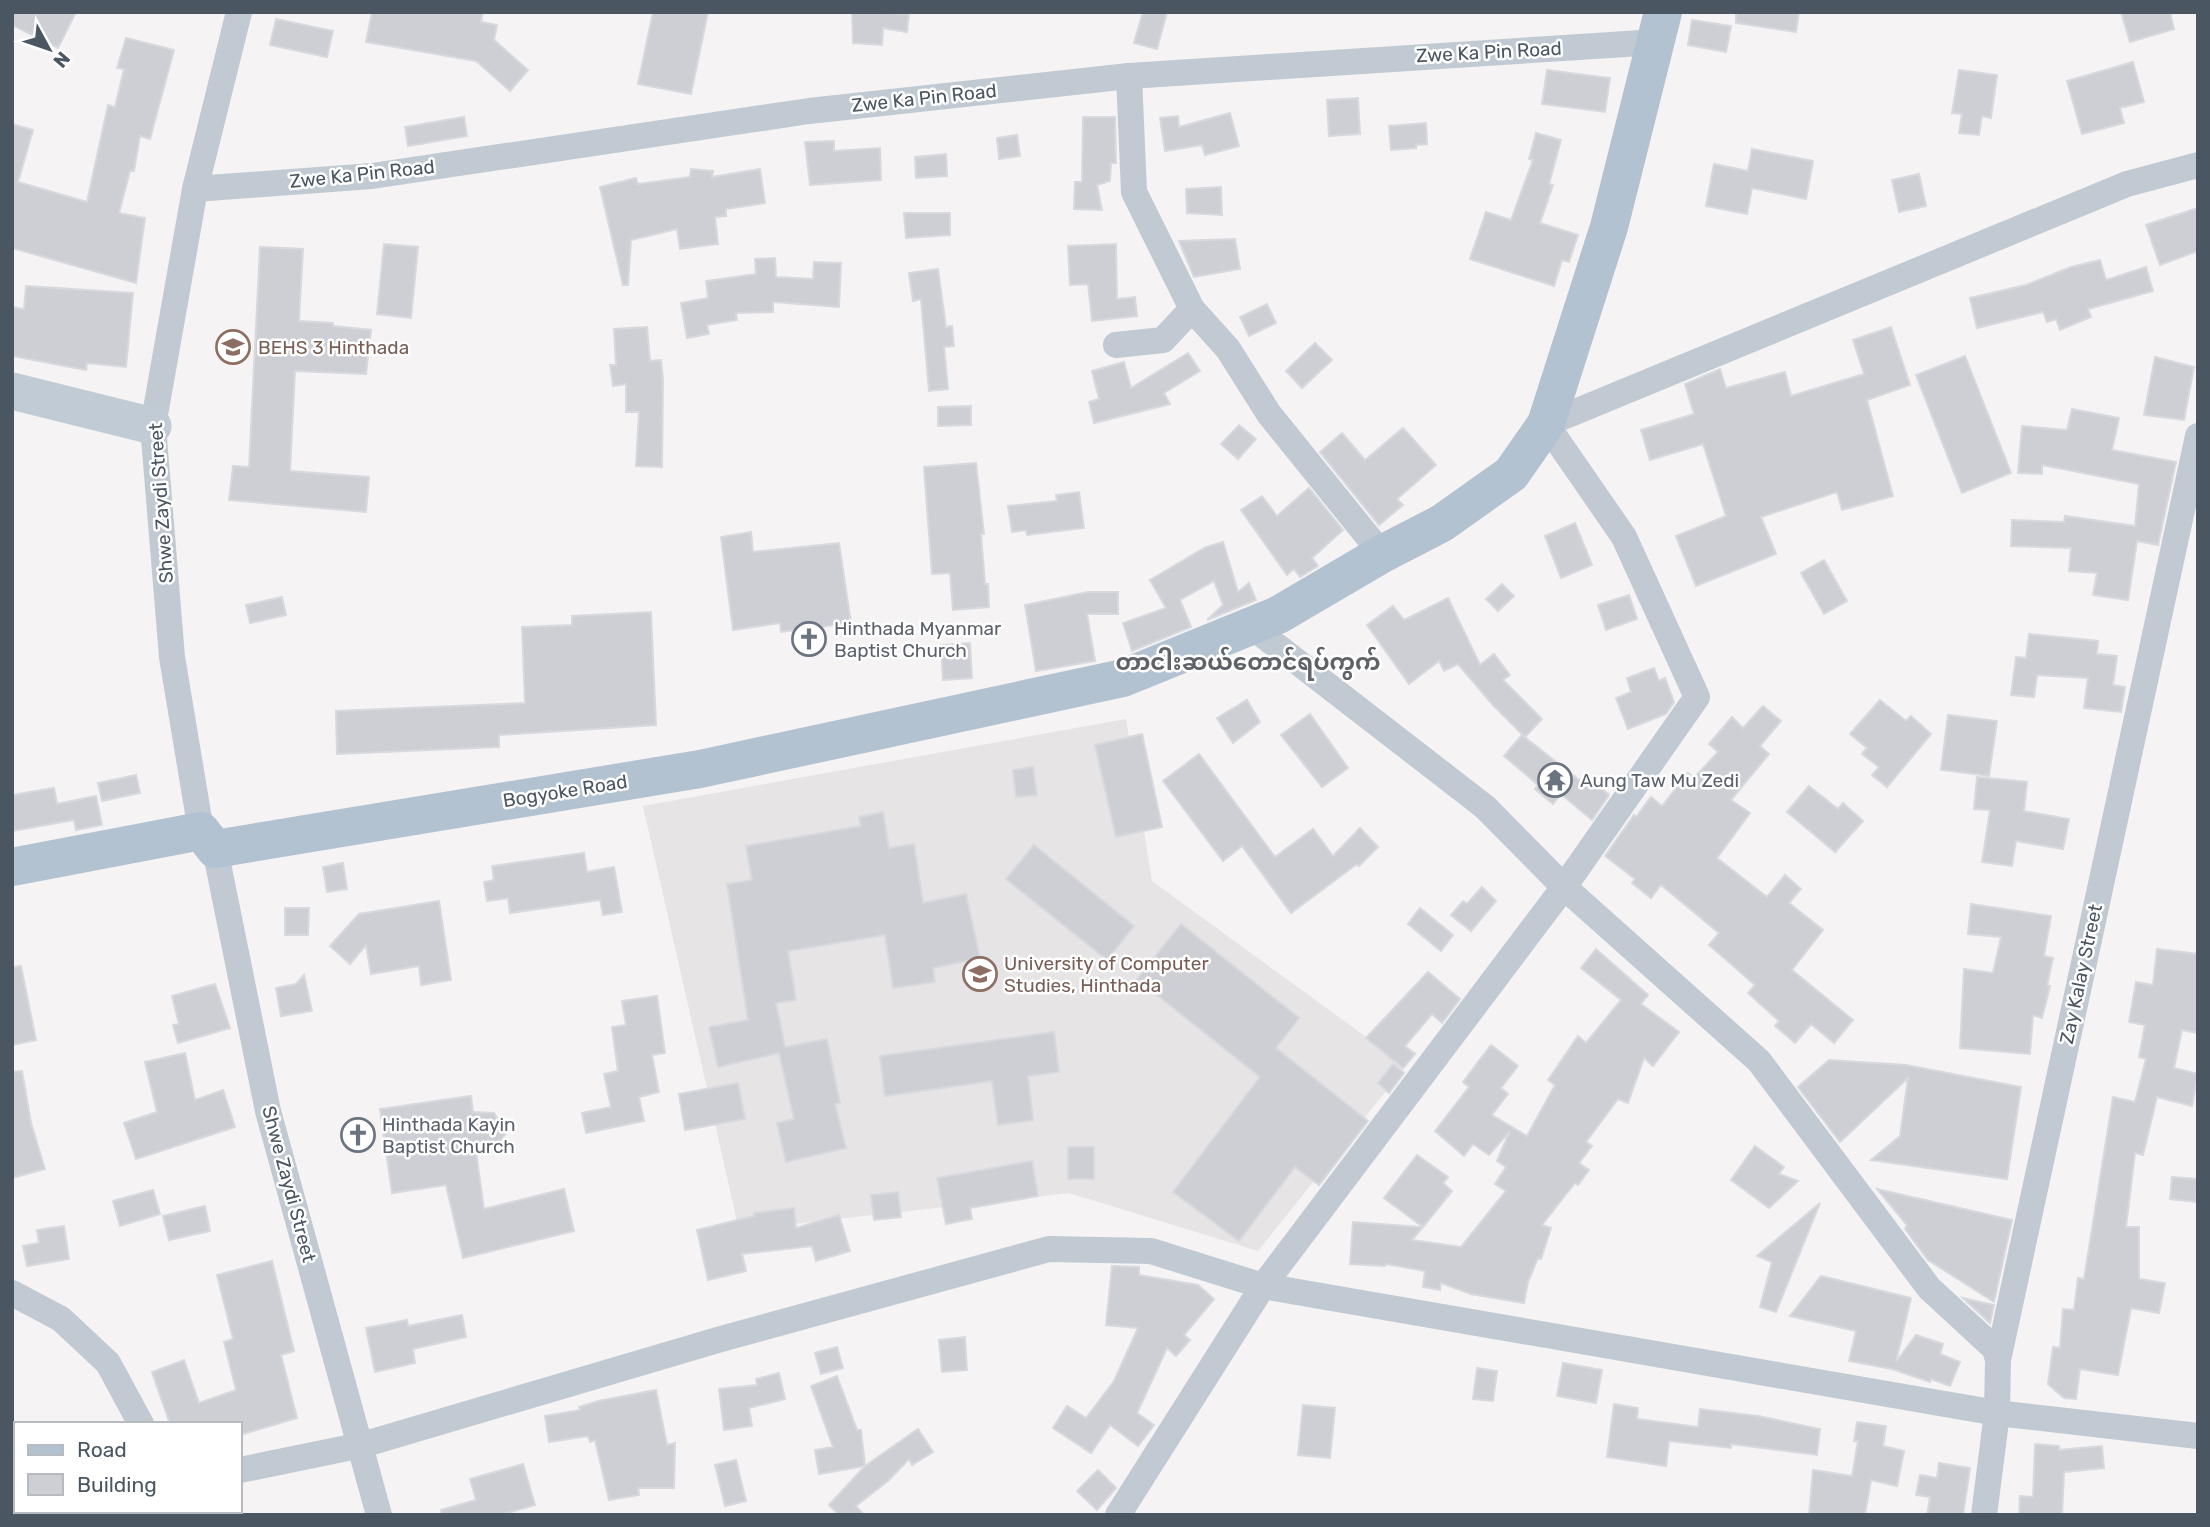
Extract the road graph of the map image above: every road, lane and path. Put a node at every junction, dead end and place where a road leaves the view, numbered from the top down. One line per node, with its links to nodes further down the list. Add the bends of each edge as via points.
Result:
1 (239, 12): 5 (street, Shwe Zaydi Street)
2 (1660, 27): 3 (street, Zwe Ka Pin Road); 9 (main road, Bogyoke Road, via 1609,227)
3 (1129, 76): 5 (street, Zwe Ka Pin Road, via 809,111 372,176); 6 (street, via 1133,192)
4 (2198, 165): 9 (street, via 2127,184)
5 (195, 189): 10 (street, Shwe Zaydi Street)
6 (1192, 309): 7 (street, via 1163,341); 12 (street, via 1228,349 1269,414)
7 (1116, 345)
8 (12, 391): 10 (street)
9 (1546, 424): 12 (main road, Bogyoke Road, via 1511,474 1442,523); 16 (street, via 1624,537 1697,696)
10 (153, 426): 14 (street, Shwe Zaydi Street, via 172,657)
11 (2198, 436): 19 (street, Zay Kalay Street)
12 (1382, 554): 13 (main road, Bogyoke Road)
13 (1251, 626): 14 (main road, Bogyoke Road, via 1123,678 700,769); 16 (street, via 1485,807)
14 (208, 840): 15 (main road, Bogyoke Road); 23 (street, Shwe Zaydi Street, via 268,1111)
15 (12, 867)
16 (1564, 887): 17 (street); 19 (street, via 1759,1061 1929,1288 1995,1349)
17 (1263, 1286): 20 (street); 23 (street, via 1151,1251 1049,1249); 26 (street)
18 (12, 1293): 21 (street, via 61,1319 108,1363)
19 (1998, 1360): 20 (street, Zay Kalay Street)
20 (1997, 1413): 22 (street); 27 (street, Zay Kalay Street)
21 (140, 1422)
22 (2198, 1436)
23 (362, 1445): 24 (street); 25 (street, Shwe Zaydi Street)
24 (242, 1470)
25 (379, 1515)
26 (1118, 1515)
27 (1984, 1515)

